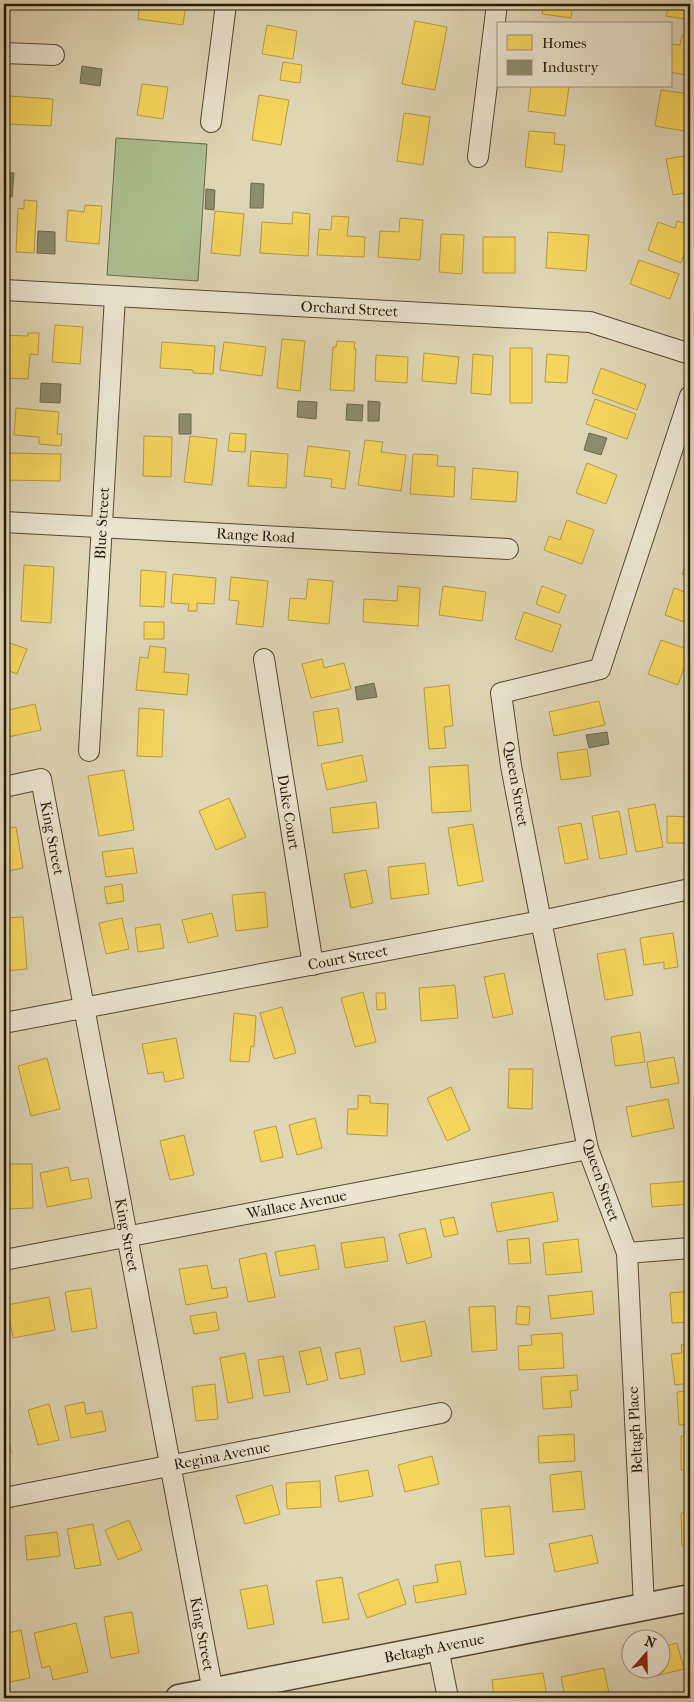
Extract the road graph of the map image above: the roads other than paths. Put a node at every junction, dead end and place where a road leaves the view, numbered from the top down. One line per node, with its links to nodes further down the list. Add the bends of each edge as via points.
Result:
1 (226, 4): 5 (street)
2 (497, 4): 6 (street)
3 (4, 53): 4 (street)
4 (54, 55)
5 (212, 122)
6 (478, 157)
7 (4, 290): 8 (street, Orchard Street)
8 (115, 296): 9 (street, Orchard Street, via 590,322); 12 (street, Blue Street)
9 (690, 354)
10 (690, 396): 18 (street, Queen Street, via 600,669 501,693)
11 (4, 522): 12 (street, Range Road)
12 (102, 527): 13 (street, Range Road); 15 (street, Blue Street)
13 (508, 549)
14 (264, 659): 19 (street, Duke Court)
15 (89, 751)
16 (4, 787): 20 (street, King Street, via 41,779)
17 (690, 889): 18 (street, Court Street)
18 (541, 921): 19 (street, Court Street); 22 (street, Queen Street)
19 (313, 965): 20 (street, Court Street)
20 (84, 1008): 21 (street, Court Street); 23 (street, King Street)
21 (4, 1024)
22 (588, 1149): 23 (street, Wallace Avenue); 25 (street, Queen Street)
23 (127, 1236): 26 (street, Wallace Avenue); 28 (street, King Street)
24 (690, 1248): 25 (street)
25 (627, 1253): 31 (street, Beltagh Place)
26 (4, 1260)
27 (441, 1413): 28 (street, Regina Avenue)
28 (171, 1465): 29 (street, Regina Avenue); 33 (street, King Street)
29 (4, 1498)
30 (690, 1598): 31 (street, Beltagh Avenue)
31 (644, 1606): 32 (street, Beltagh Avenue)
32 (438, 1648): 33 (street, Beltagh Avenue); 35 (street)
33 (213, 1692): 34 (street, Beltagh Avenue)
34 (179, 1698)
35 (448, 1698)

